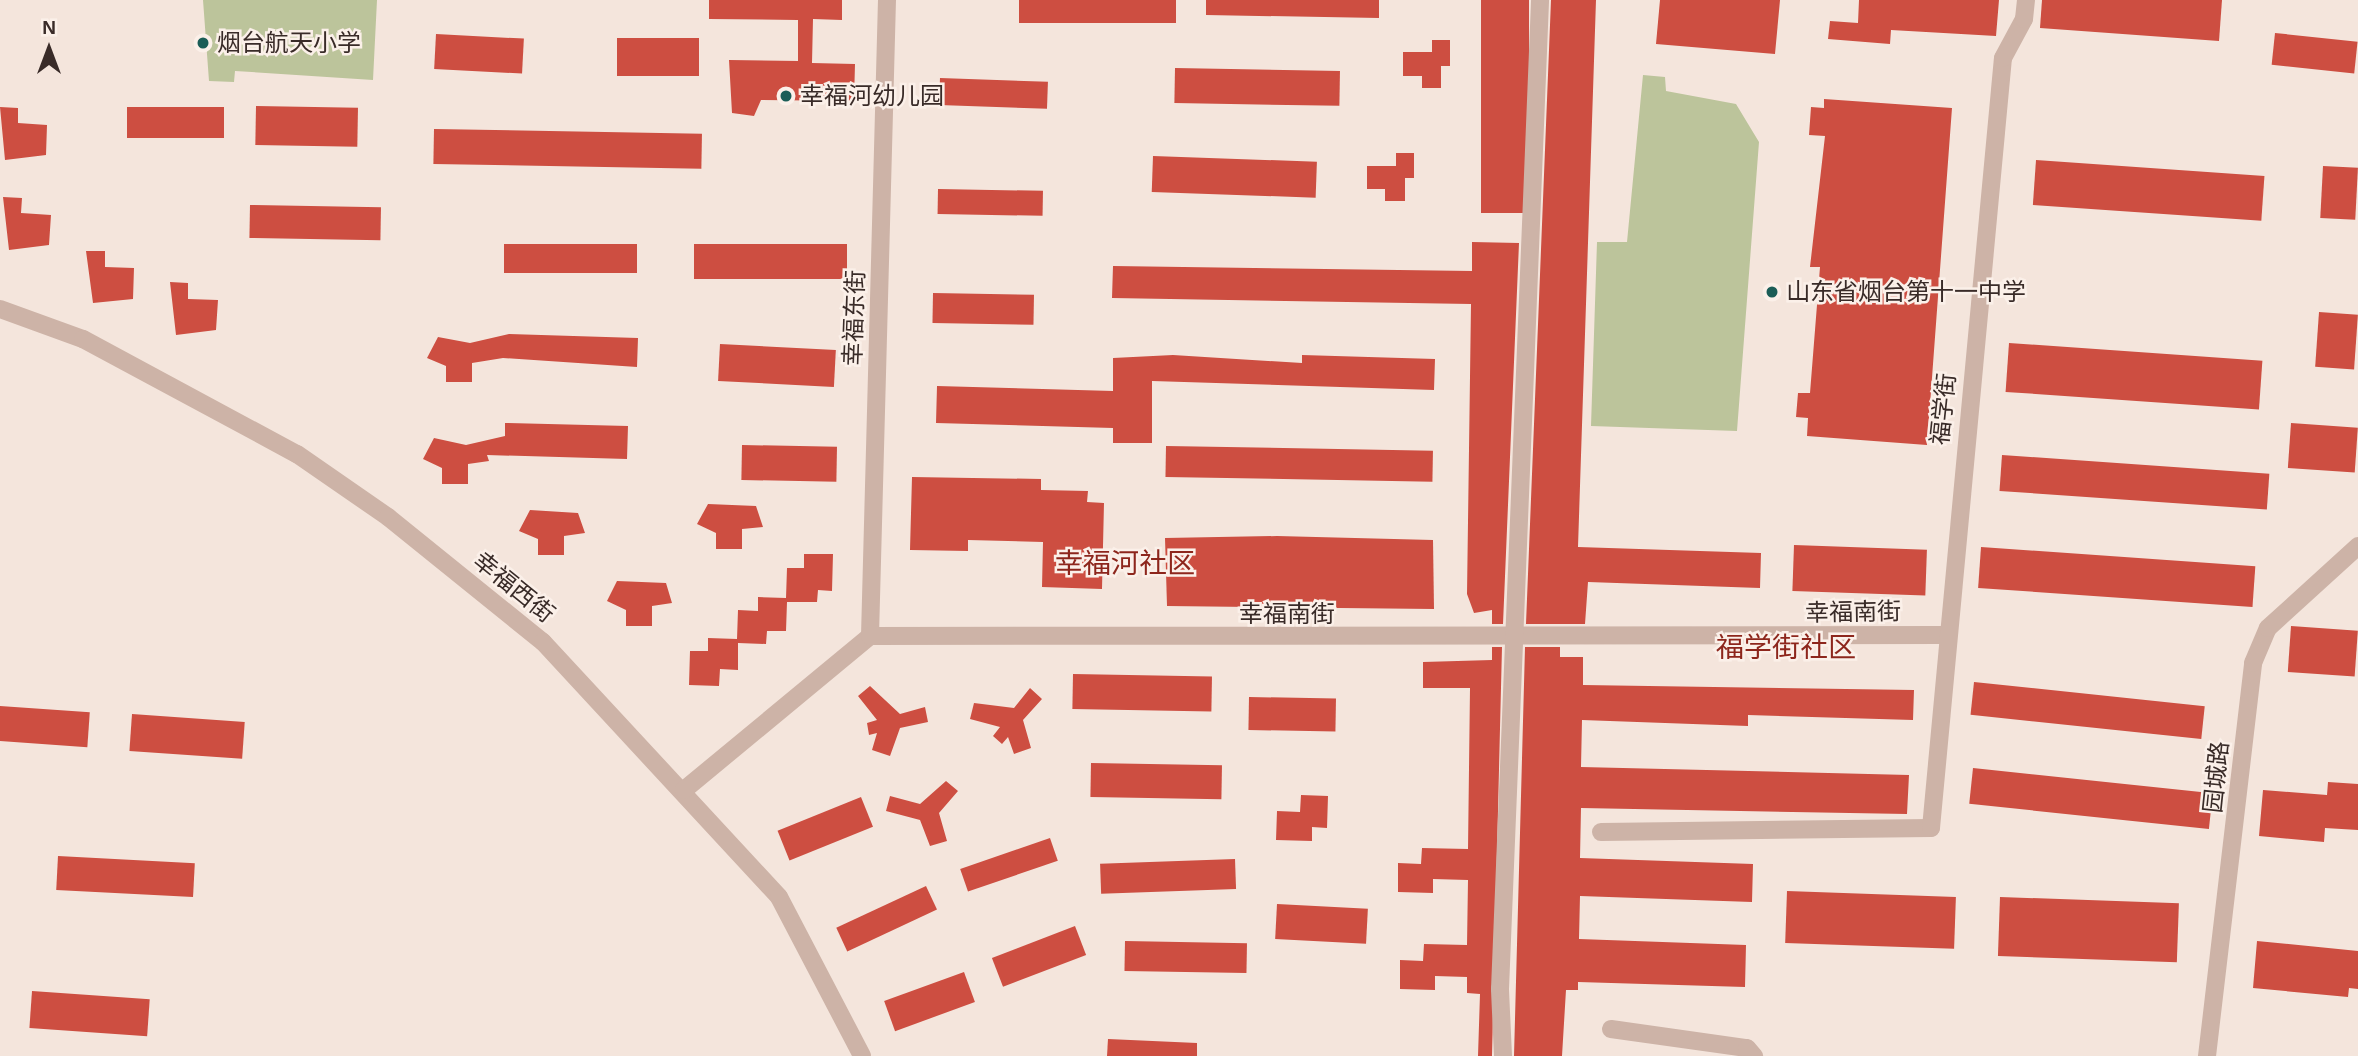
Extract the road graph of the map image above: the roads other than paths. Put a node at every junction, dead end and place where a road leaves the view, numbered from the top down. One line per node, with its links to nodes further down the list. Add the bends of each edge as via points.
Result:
1 (887, 0): 7 (street, 幸福东街)
2 (1539, 0): 12 (street, via 1500,989)
3 (2026, 0): 6 (street, 福学街, via 2024,19 2003,58)
4 (0, 309): 8 (street, 幸福西街, via 83,339 193,394 388,517 543,642)
5 (2358, 545): 14 (street, 园城路, via 2268,628 2253,663)
6 (1944, 635): 7 (street, 幸福南街); 9 (street, 福学街, via 1931,828)
7 (870, 636): 8 (street)
8 (684, 790): 11 (street, 幸福西街, via 779,897)
9 (1601, 832)
10 (1611, 1029): 13 (street, via 1747,1048)
11 (862, 1056)
12 (1503, 1056)
13 (1754, 1056)
14 (2207, 1056)

